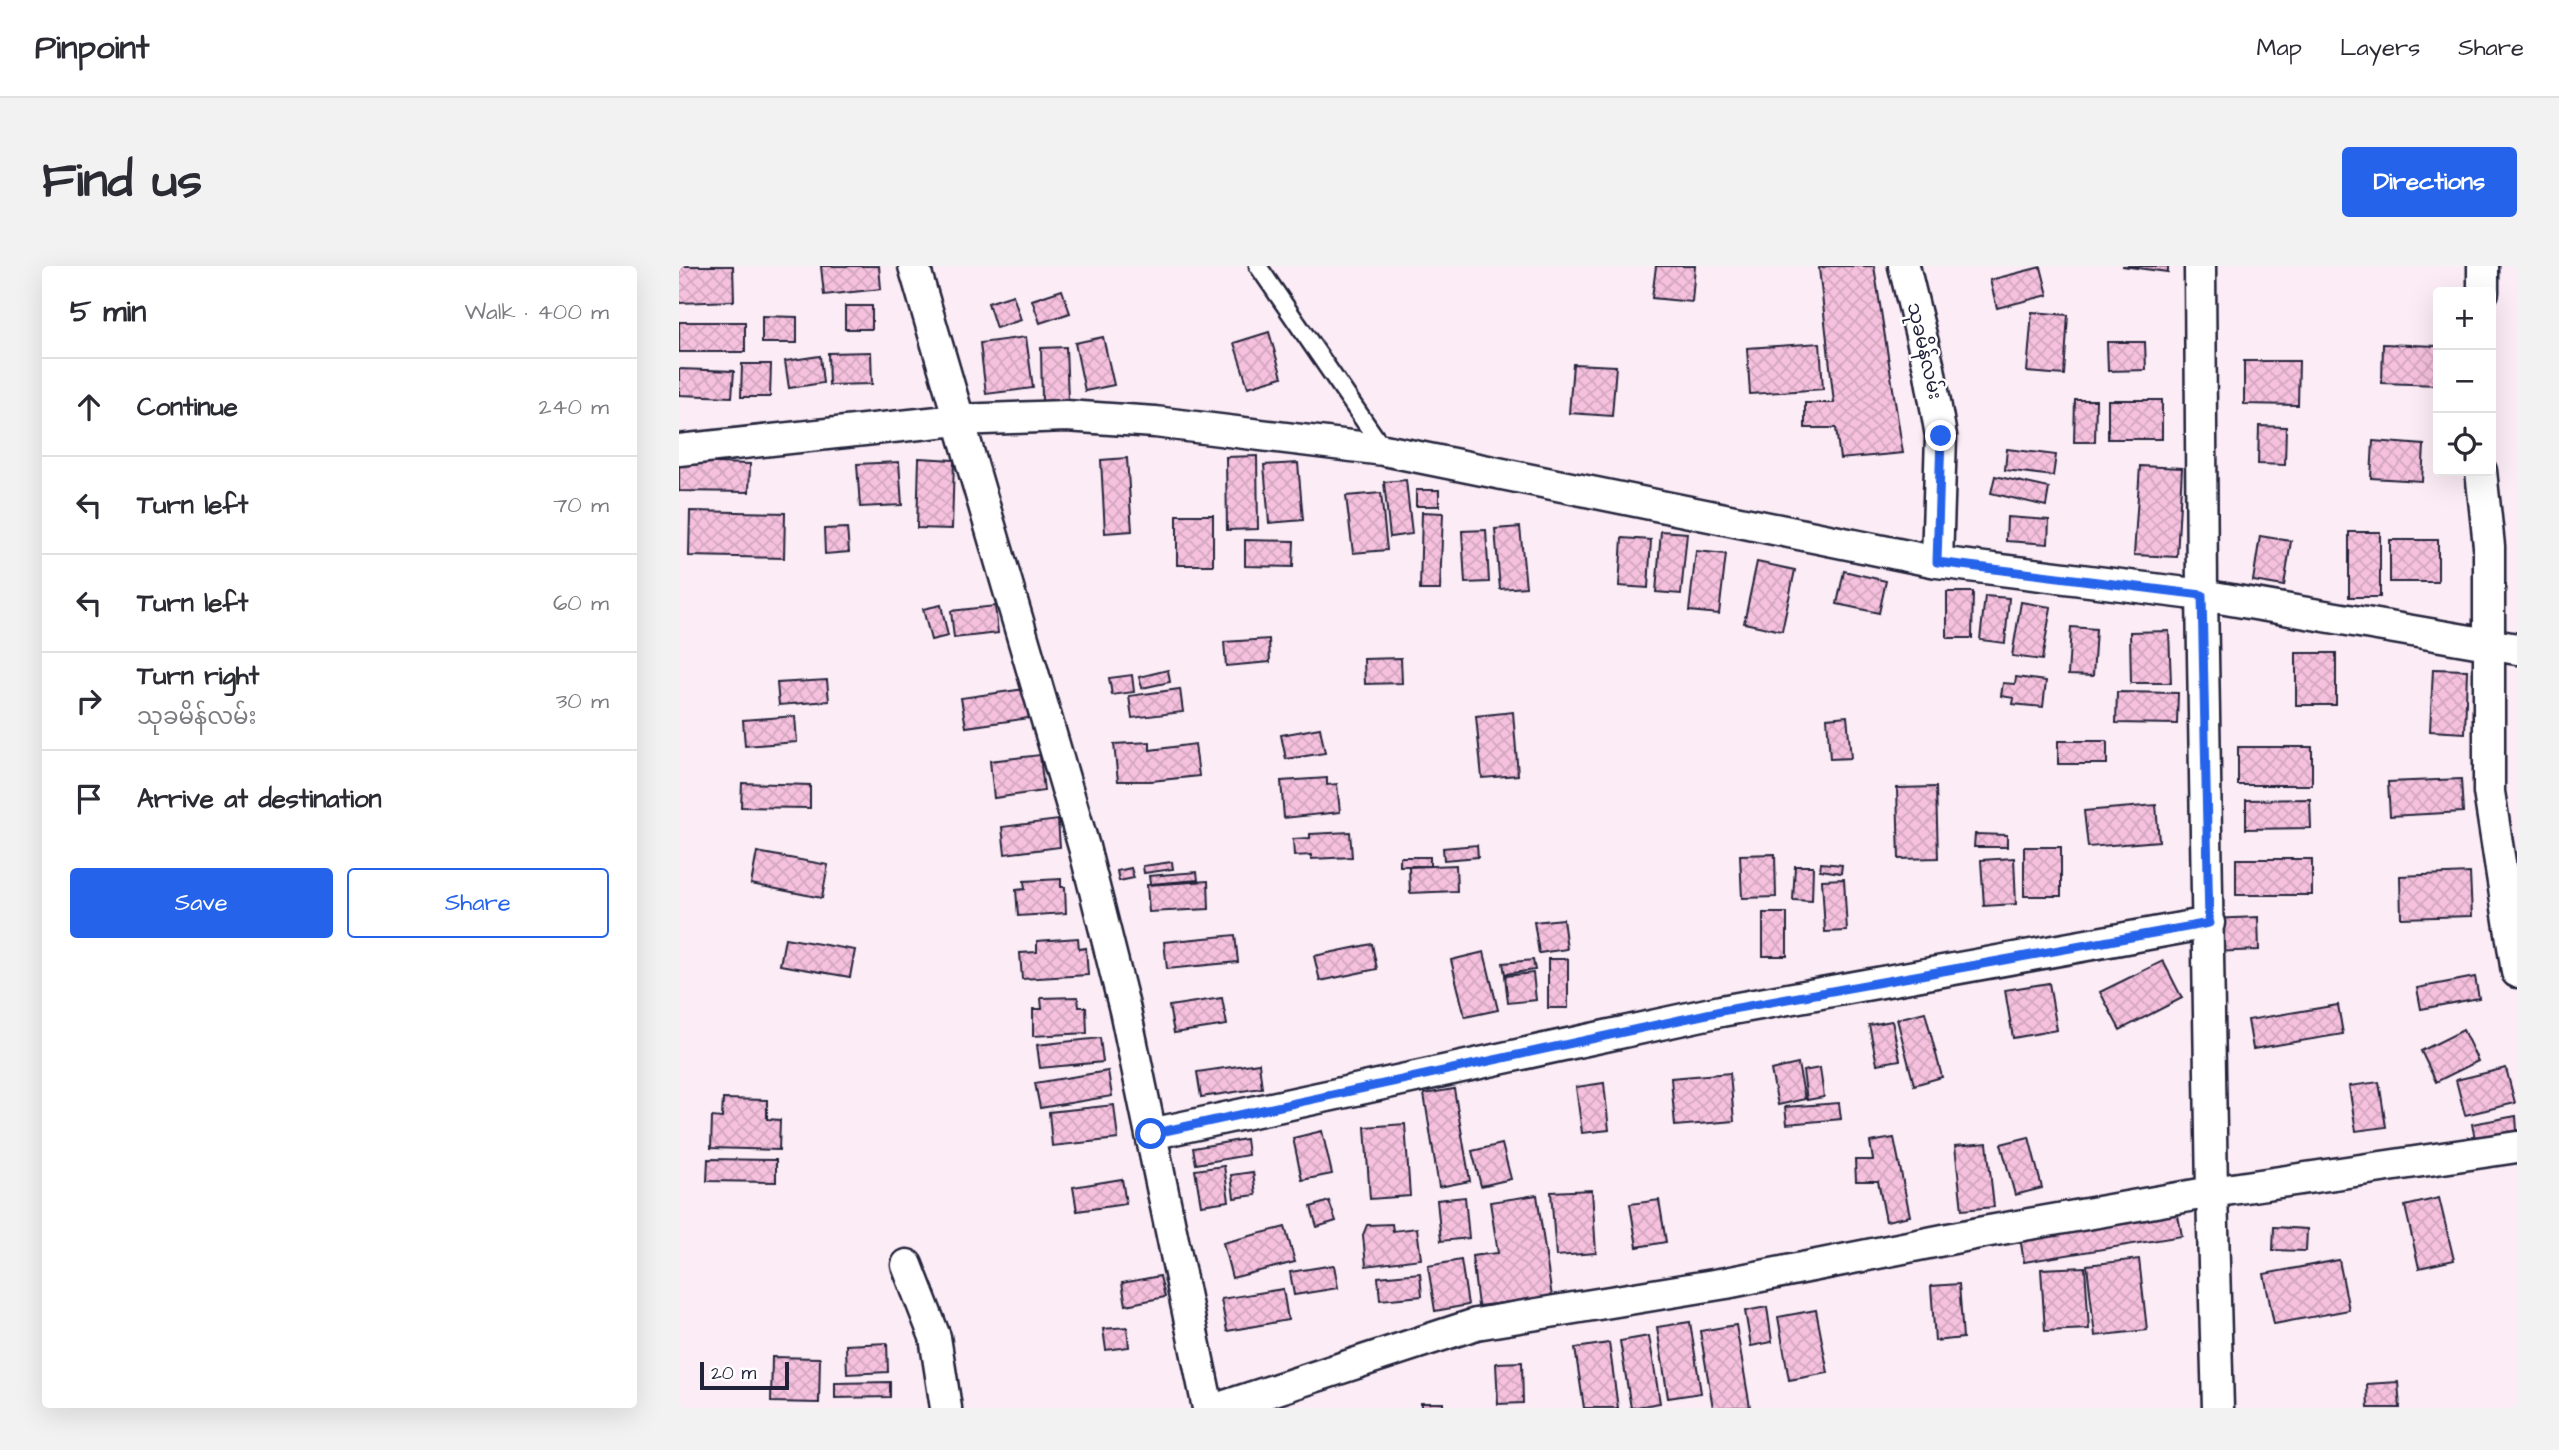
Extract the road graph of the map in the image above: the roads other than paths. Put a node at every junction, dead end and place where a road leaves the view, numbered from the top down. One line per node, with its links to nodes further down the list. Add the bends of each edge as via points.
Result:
1 (914, 266): 7 (street)
2 (1258, 266): 9 (lane)
3 (1904, 266): 11 (street, သုခမိန်လမ်း, via 1941,436)
4 (2200, 266): 12 (street)
5 (2483, 266): 6 (street)
6 (2483, 287)
7 (957, 420): 8 (street); 9 (street, via 1104,418); 16 (street, via 1084,847)
8 (679, 450)
9 (1384, 450): 11 (street)
10 (2482, 476): 13 (street)
11 (1937, 562): 12 (street)
12 (2202, 595): 13 (street); 14 (street)
13 (2503, 647): 15 (street, via 2490,792)
14 (2209, 923): 16 (street, via 1721,1011); 18 (street)
15 (2517, 972)
16 (1151, 1134): 21 (street)
17 (2517, 1147): 18 (street)
18 (2212, 1192): 22 (street, via 1726,1283 1476,1324); 23 (street)
19 (907, 1265): 20 (street, via 935,1337)
20 (946, 1408)
21 (1208, 1408)
22 (1219, 1408)
23 (2218, 1408)

